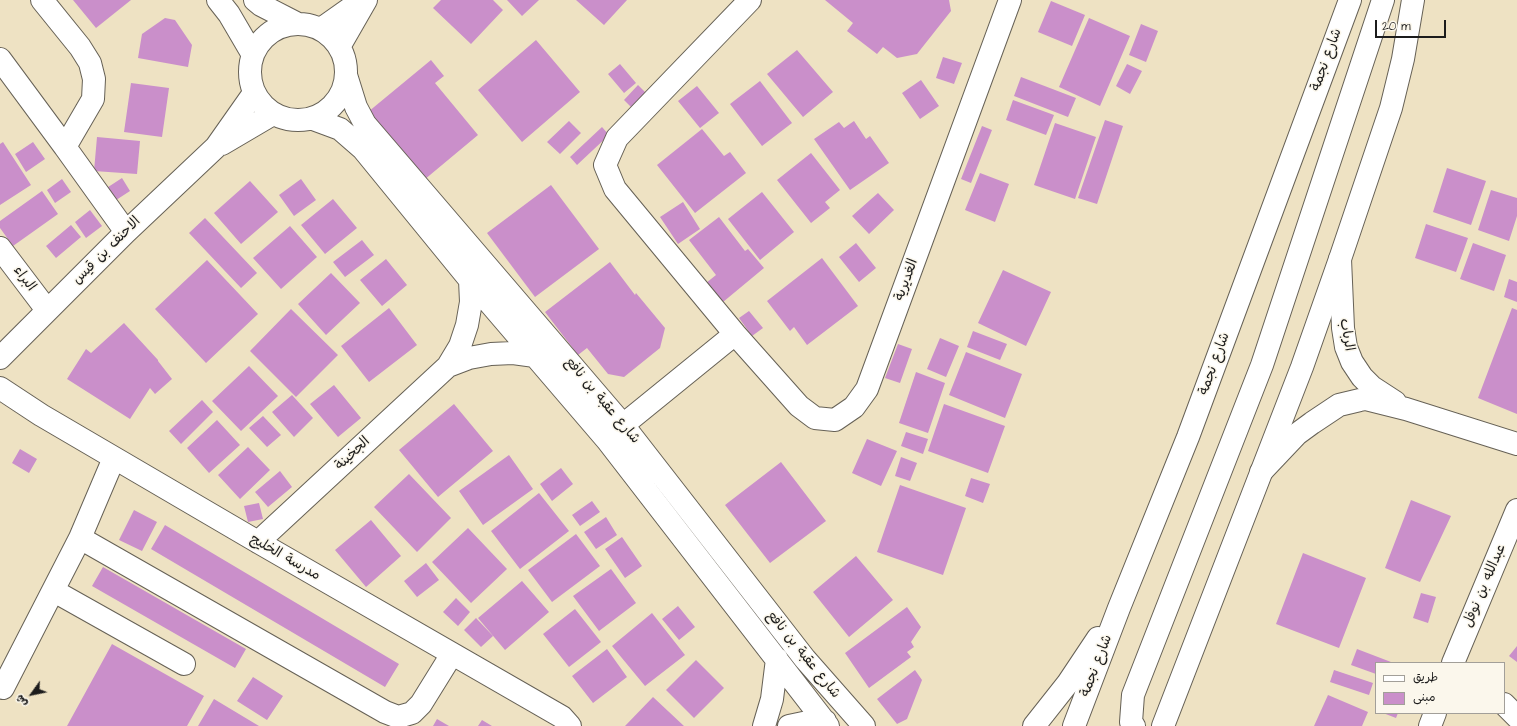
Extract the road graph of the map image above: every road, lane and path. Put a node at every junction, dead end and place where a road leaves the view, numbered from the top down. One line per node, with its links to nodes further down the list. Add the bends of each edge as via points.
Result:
1 (42, 0): 20 (street, via 90,62 94,79 93,99)
2 (218, 0): 14 (street)
3 (255, 0): 11 (street)
4 (362, 0): 12 (street)
5 (366, 0): 13 (street)
6 (750, 0): 27 (street, الغديرية, via 617,138 605,165 615,189)
7 (1010, 0): 27 (street, الغديرية, via 867,389 854,407 835,420 815,418 799,406)
8 (1350, 0): 41 (street, شارع نجمة, via 1188,437)
9 (1383, 0): 57 (street, via 1262,365 1133,695 1131,722)
10 (1413, 0): 24 (street, via 1391,108)
11 (296, 24): 12 (street); 14 (street, via 278,28 262,39)
12 (321, 29): 13 (street)
13 (339, 47): 16 (street, via 345,60)
14 (252, 55): 17 (street, via 249,68)
15 (0, 59): 20 (street)
16 (346, 75): 19 (street, via 341,94 334,104); 33 (street, شارع عقبة بن نافع, via 356,107 365,124)
17 (254, 94): 18 (street); 21 (street, الاحنف بن قيس)
18 (273, 114): 19 (street, via 292,120); 21 (street, الاحنف بن قيس)
19 (313, 118): 25 (street, شارع عقبة بن نافع, via 340,129 362,149)
20 (65, 147): 22 (street)
21 (216, 147): 22 (street, الاحنف بن قيس)
22 (126, 232): 26 (street, الاحنف بن قيس)
23 (0, 248): 26 (street, البراء)
24 (1340, 260): 32 (street, الرباب, via 1343,328 1352,362 1372,387); 36 (street)
25 (470, 280): 28 (street, شارع عقبة بن نافع); 30 (street, الجخينة, via 471,302 467,325 460,346)
26 (47, 310): 29 (street, الاحنف بن قيس)
27 (735, 334): 33 (street)
28 (535, 356): 30 (street, الجخينة, via 491,354 469,358); 43 (street, شارع عقبة بن نافع, via 607,440)
29 (0, 358)
30 (448, 366): 39 (street, الجخينة)
31 (0, 388): 35 (street, مدرسة الخليج)
32 (1406, 409): 34 (street, الرباب); 36 (street, الرباب, via 1366,399 1339,405 1297,434)
33 (623, 425): 54 (street, شارع عقبة بن نافع, via 805,659)
34 (1517, 444)
35 (114, 458): 38 (street); 39 (street, مدرسة الخليج)
36 (1261, 472): 58 (street)
37 (1517, 510): 44 (street, عبدالله بن نوفل)
38 (80, 538): 40 (street); 42 (street, via 385,712 398,717 412,713 421,704)
39 (258, 542): 42 (street, مدرسة الخليج)
40 (54, 591): 45 (street); 46 (street)
41 (1119, 608): 55 (street); 56 (street, شارع نجمة)
42 (452, 654): 51 (street, مدرسة الخليج, via 562,717)
43 (777, 659): 50 (street, شارع عقبة بن نافع); 52 (street, via 772,699)
44 (1457, 661)
45 (184, 664)
46 (4, 688)
47 (1505, 705): 49 (street)
48 (1435, 714): 59 (street)
49 (1517, 717)
50 (826, 724): 53 (street, via 808,722)
51 (570, 726)
52 (764, 726)
53 (789, 726)
54 (864, 726)
55 (1034, 726)
56 (1074, 726)
57 (1134, 726)
58 (1163, 726)
59 (1430, 726)

